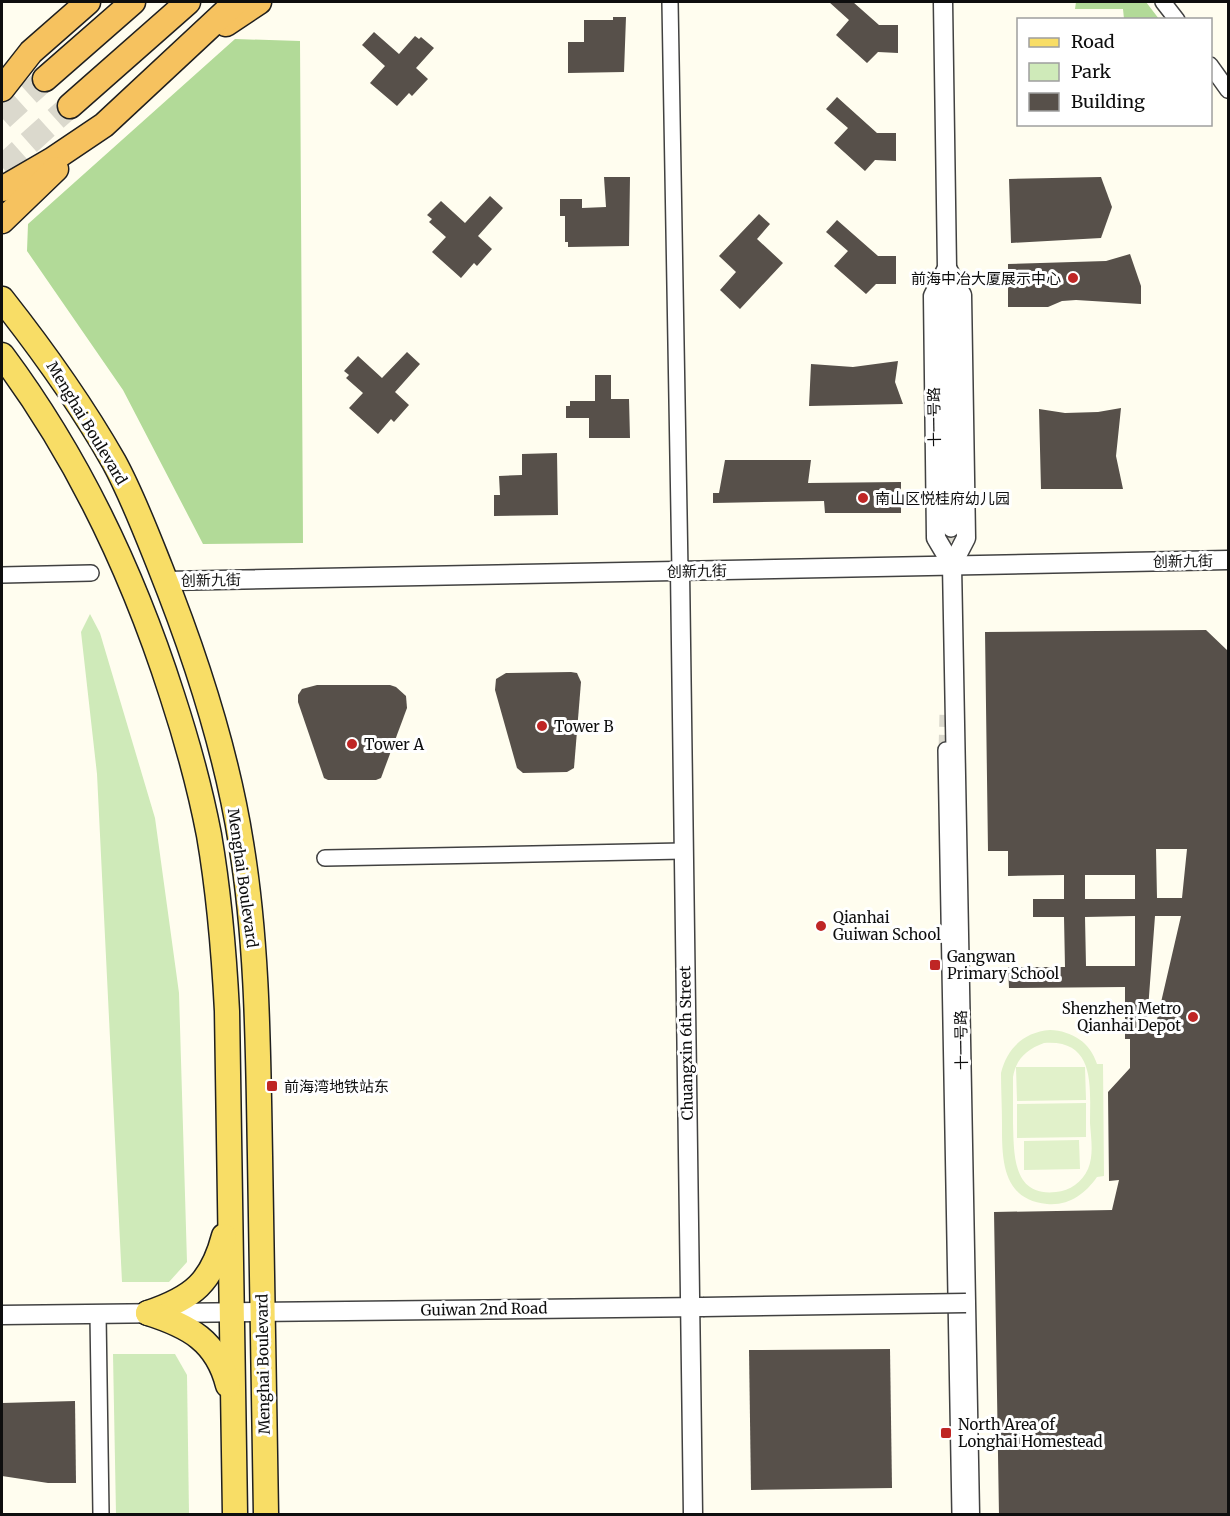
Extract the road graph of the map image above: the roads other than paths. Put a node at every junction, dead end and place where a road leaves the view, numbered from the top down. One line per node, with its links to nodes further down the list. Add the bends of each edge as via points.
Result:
1 (88, 2): 10 (highway)
2 (133, 2): 14 (highway)
3 (188, 2): 17 (highway)
4 (236, 2): 11 (highway)
5 (259, 2): 11 (highway)
6 (670, 2): 27 (street)
7 (943, 2): 21 (street, 十一号路)
8 (1163, 2): 9 (street)
9 (1175, 18)
10 (30, 52): 13 (highway); 15 (highway)
11 (172, 60): 18 (highway)
12 (1212, 68): 16 (street)
13 (2, 77)
14 (45, 79)
15 (2, 89)
16 (1228, 90)
17 (70, 106)
18 (104, 125): 19 (highway); 20 (highway)
19 (2, 189)
20 (2, 221)
21 (947, 268): 24 (street); 26 (street, 十一号路, via 962,295 966,515 966,538); 26 (street, 十一号路, via 933,296 936,538)
22 (2, 299): 30 (main road, Menghai Boulevard, via 74,395 115,465)
23 (2, 355): 34 (main road, Menghai Boulevard, via 54,431 131,582 162,664 199,788 223,948)
24 (951, 529)
25 (1228, 560): 26 (street, 创新九街)
26 (952, 565): 27 (street, 创新九街); 35 (street, 十一号路)
27 (680, 571): 30 (street, 创新九街); 32 (street, Chuangxin 6th Street)
28 (91, 573): 29 (street)
29 (2, 575)
30 (166, 581): 38 (main road, Menghai Boulevard, via 211,708 231,790 249,898 259,1078)
31 (946, 750): 47 (street)
32 (683, 851): 33 (street); 36 (street, Chuangxin 6th Street)
33 (325, 858)
34 (230, 1216): 37 (main road, Menghai Boulevard); 39 (main road, via 220,1251 202,1283 184,1298)
35 (966, 1303): 36 (street, Guiwan 2nd Road, bridge); 48 (street, 十一号路)
36 (696, 1307): 38 (street, Guiwan 2nd Road); 46 (street, Chuangxin 6th Street)
37 (231, 1311): 38 (street, Guiwan 2nd Road); 39 (street, Guiwan 2nd Road); 42 (main road, Menghai Boulevard)
38 (262, 1311): 45 (main road, Menghai Boulevard)
39 (148, 1312): 40 (street, Guiwan 2nd Road); 42 (main road, via 186,1327 210,1347 220,1362)
40 (98, 1314): 41 (street, Guiwan 2nd Road); 43 (street)
41 (2, 1316)
42 (232, 1401): 44 (main road, Menghai Boulevard)
43 (101, 1515)
44 (235, 1515)
45 (266, 1515)
46 (693, 1515)
47 (960, 1515)
48 (970, 1515)

